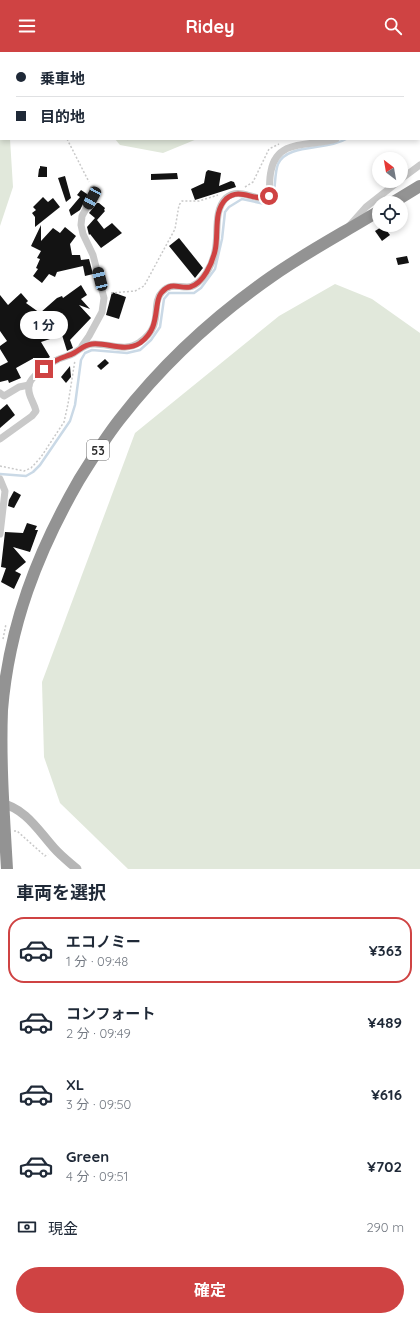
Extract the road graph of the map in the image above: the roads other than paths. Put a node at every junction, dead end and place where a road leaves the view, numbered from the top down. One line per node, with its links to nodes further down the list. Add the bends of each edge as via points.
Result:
1 (329, 140): 10 (street, via 294,145 278,155 271,171 269,196 260,198 239,192 222,202 215,251 209,267 201,280 195,284 189,287 174,285 160,294 155,325 139,343 127,347 94,344)
2 (420, 165): 3 (street)
3 (408, 174)
4 (420, 186): 7 (highway)
5 (390, 188): 9 (street, via 366,207)
6 (93, 189): 10 (street, via 81,225 94,255 103,295 102,312)
7 (404, 196)
8 (372, 215): 9 (highway, 53)
9 (343, 233): 16 (highway, 53, via 271,277 191,342 119,419 86,468 41,555 27,588 13,639 2,716)
10 (82, 346): 11 (street, via 74,353 55,360 34,377)
11 (29, 385): 12 (street, via 4,396); 13 (street, via 29,396 36,411)
12 (0, 393)
13 (0, 439)
14 (0, 479): 15 (street, via 4,491)
15 (0, 534)
16 (2, 803): 17 (highway, 53, via 8,828); 18 (street, via 16,808 26,816 54,849)
17 (7, 869)
18 (77, 869)

